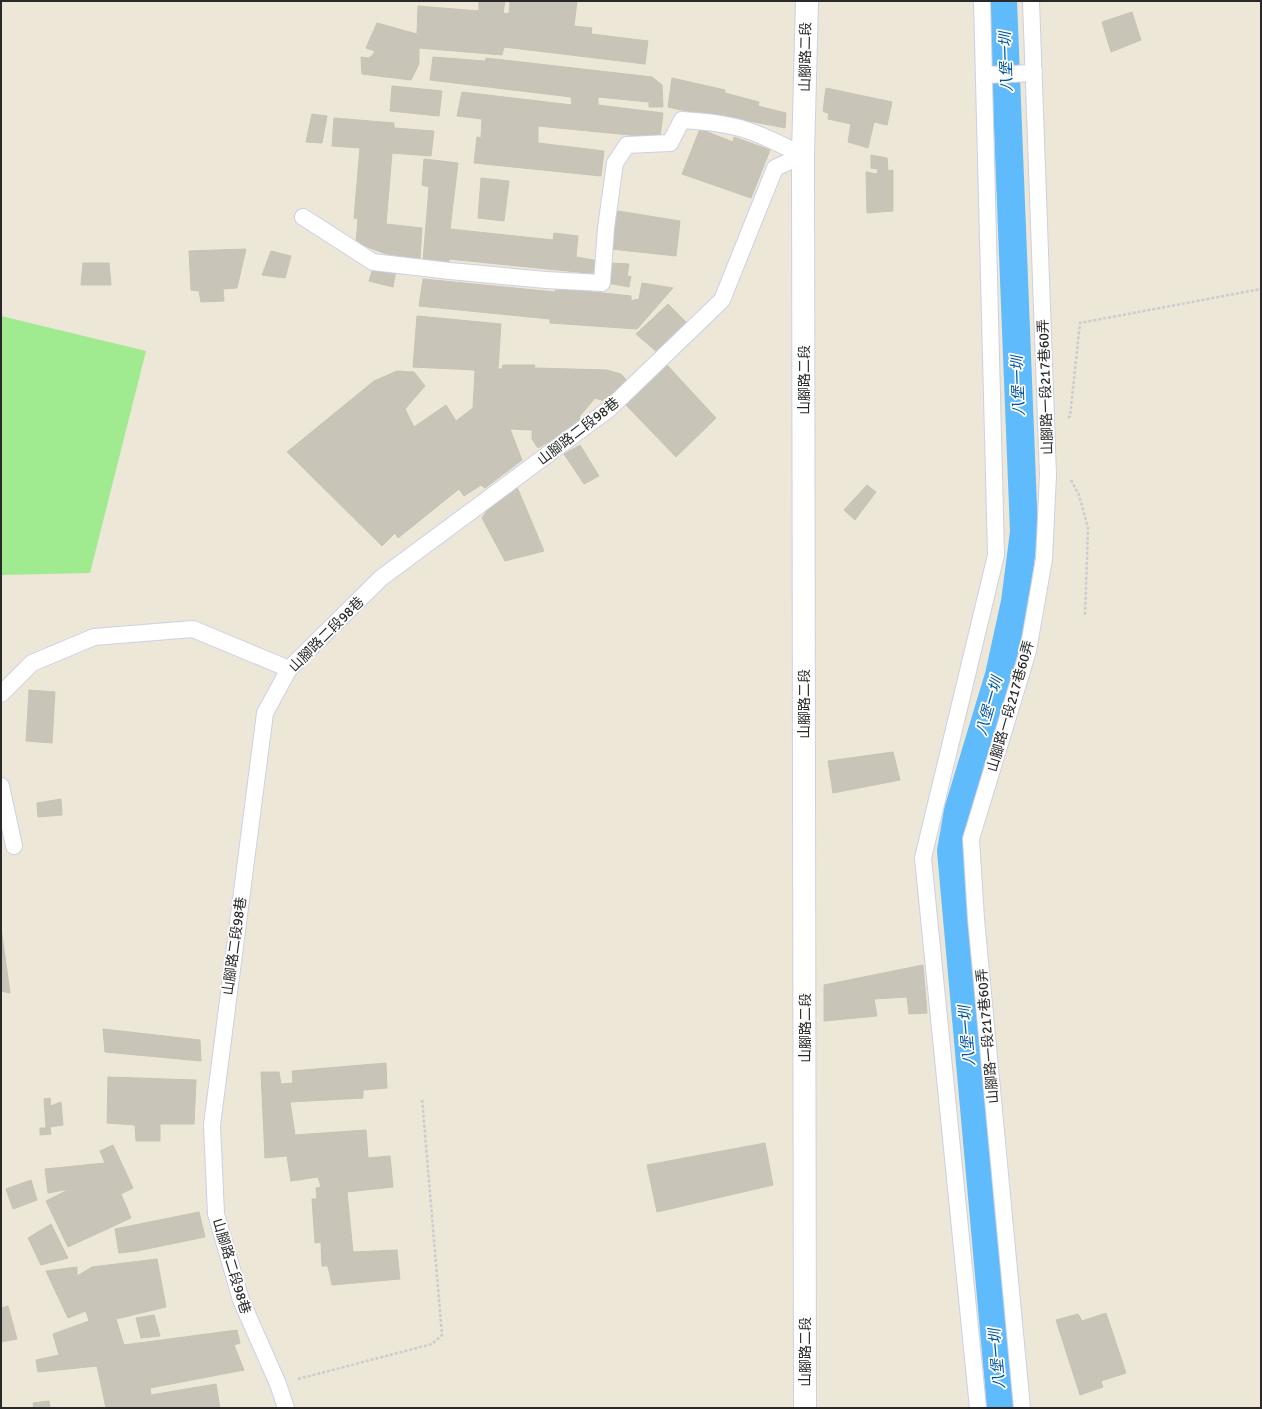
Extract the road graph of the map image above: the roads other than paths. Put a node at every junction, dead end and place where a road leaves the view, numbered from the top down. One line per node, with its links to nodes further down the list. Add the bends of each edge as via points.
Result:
1 (807, 1): 6 (main road, 山腳路二段)
2 (982, 1): 5 (lane)
3 (1031, 1): 4 (lane, 山腳路一段217巷60弄)
4 (1034, 73): 5 (lane); 15 (lane, 山腳路一段217巷60弄, via 1048,475 1044,559 1028,651 971,839 976,919)
5 (984, 75): 14 (lane, via 996,555 923,858)
6 (803, 155): 7 (lane, via 740,128 682,120 670,143 627,146 615,163 602,283 546,280 373,262); 8 (lane, 山腳路二段98巷, via 775,168 722,300 610,409 381,578); 13 (main road, 山腳路二段)
7 (303, 217)
8 (289, 669): 9 (lane, via 193,629 94,637 32,663); 12 (lane, 山腳路二段98巷, via 265,713 212,1125 216,1214 241,1300)
9 (1, 694)
10 (1, 786): 11 (lane)
11 (14, 846)
12 (286, 1408)
13 (805, 1408)
14 (978, 1408)
15 (1022, 1408)

